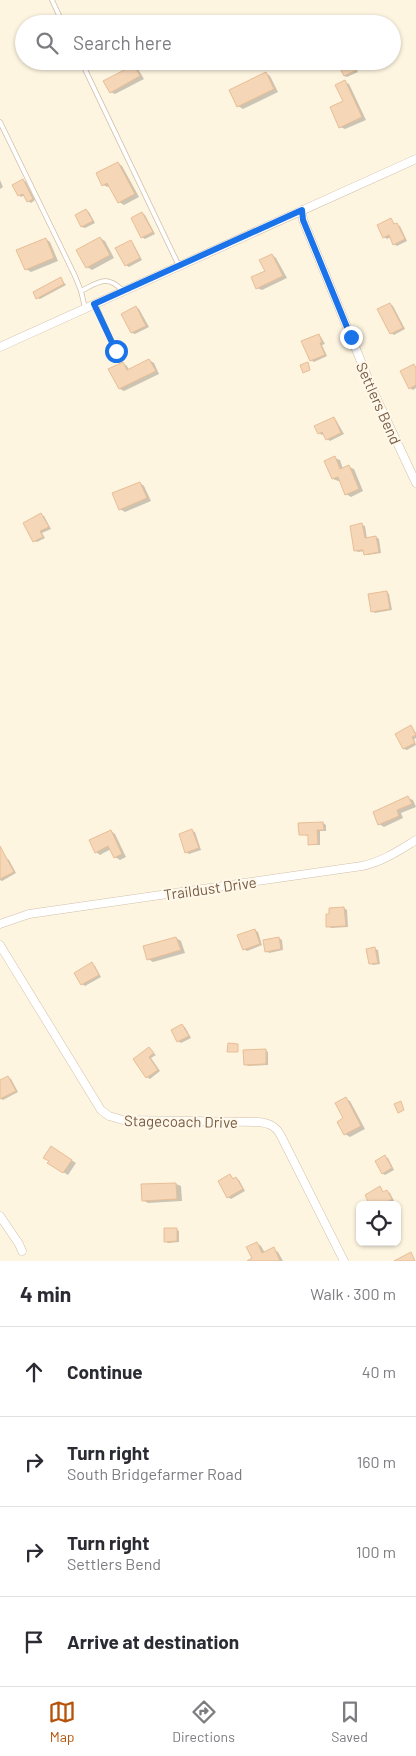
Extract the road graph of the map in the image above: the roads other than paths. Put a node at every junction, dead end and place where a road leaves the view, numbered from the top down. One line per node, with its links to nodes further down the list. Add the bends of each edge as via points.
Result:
1 (52, 0): 2 (lane)
2 (59, 15)
3 (85, 70): 7 (lane)
4 (0, 122): 8 (lane)
5 (416, 159): 6 (street)
6 (302, 210): 7 (street); 14 (street, Settlers Bend, via 303,220 374,393)
7 (179, 266): 9 (street)
8 (81, 291): 9 (lane, via 107,280); 11 (lane)
9 (123, 291): 10 (street)
10 (94, 304): 11 (street); 13 (lane)
11 (85, 308): 12 (street)
12 (0, 346)
13 (116, 351)
14 (416, 483)
15 (416, 840): 16 (street, Traildust Drive, via 368,865 30,914)
16 (0, 924)
17 (0, 945): 20 (street, Stagecoach Drive, via 101,1110 124,1120 258,1122 271,1125 281,1136)
18 (0, 1216): 19 (street)
19 (22, 1251)
20 (344, 1261)

